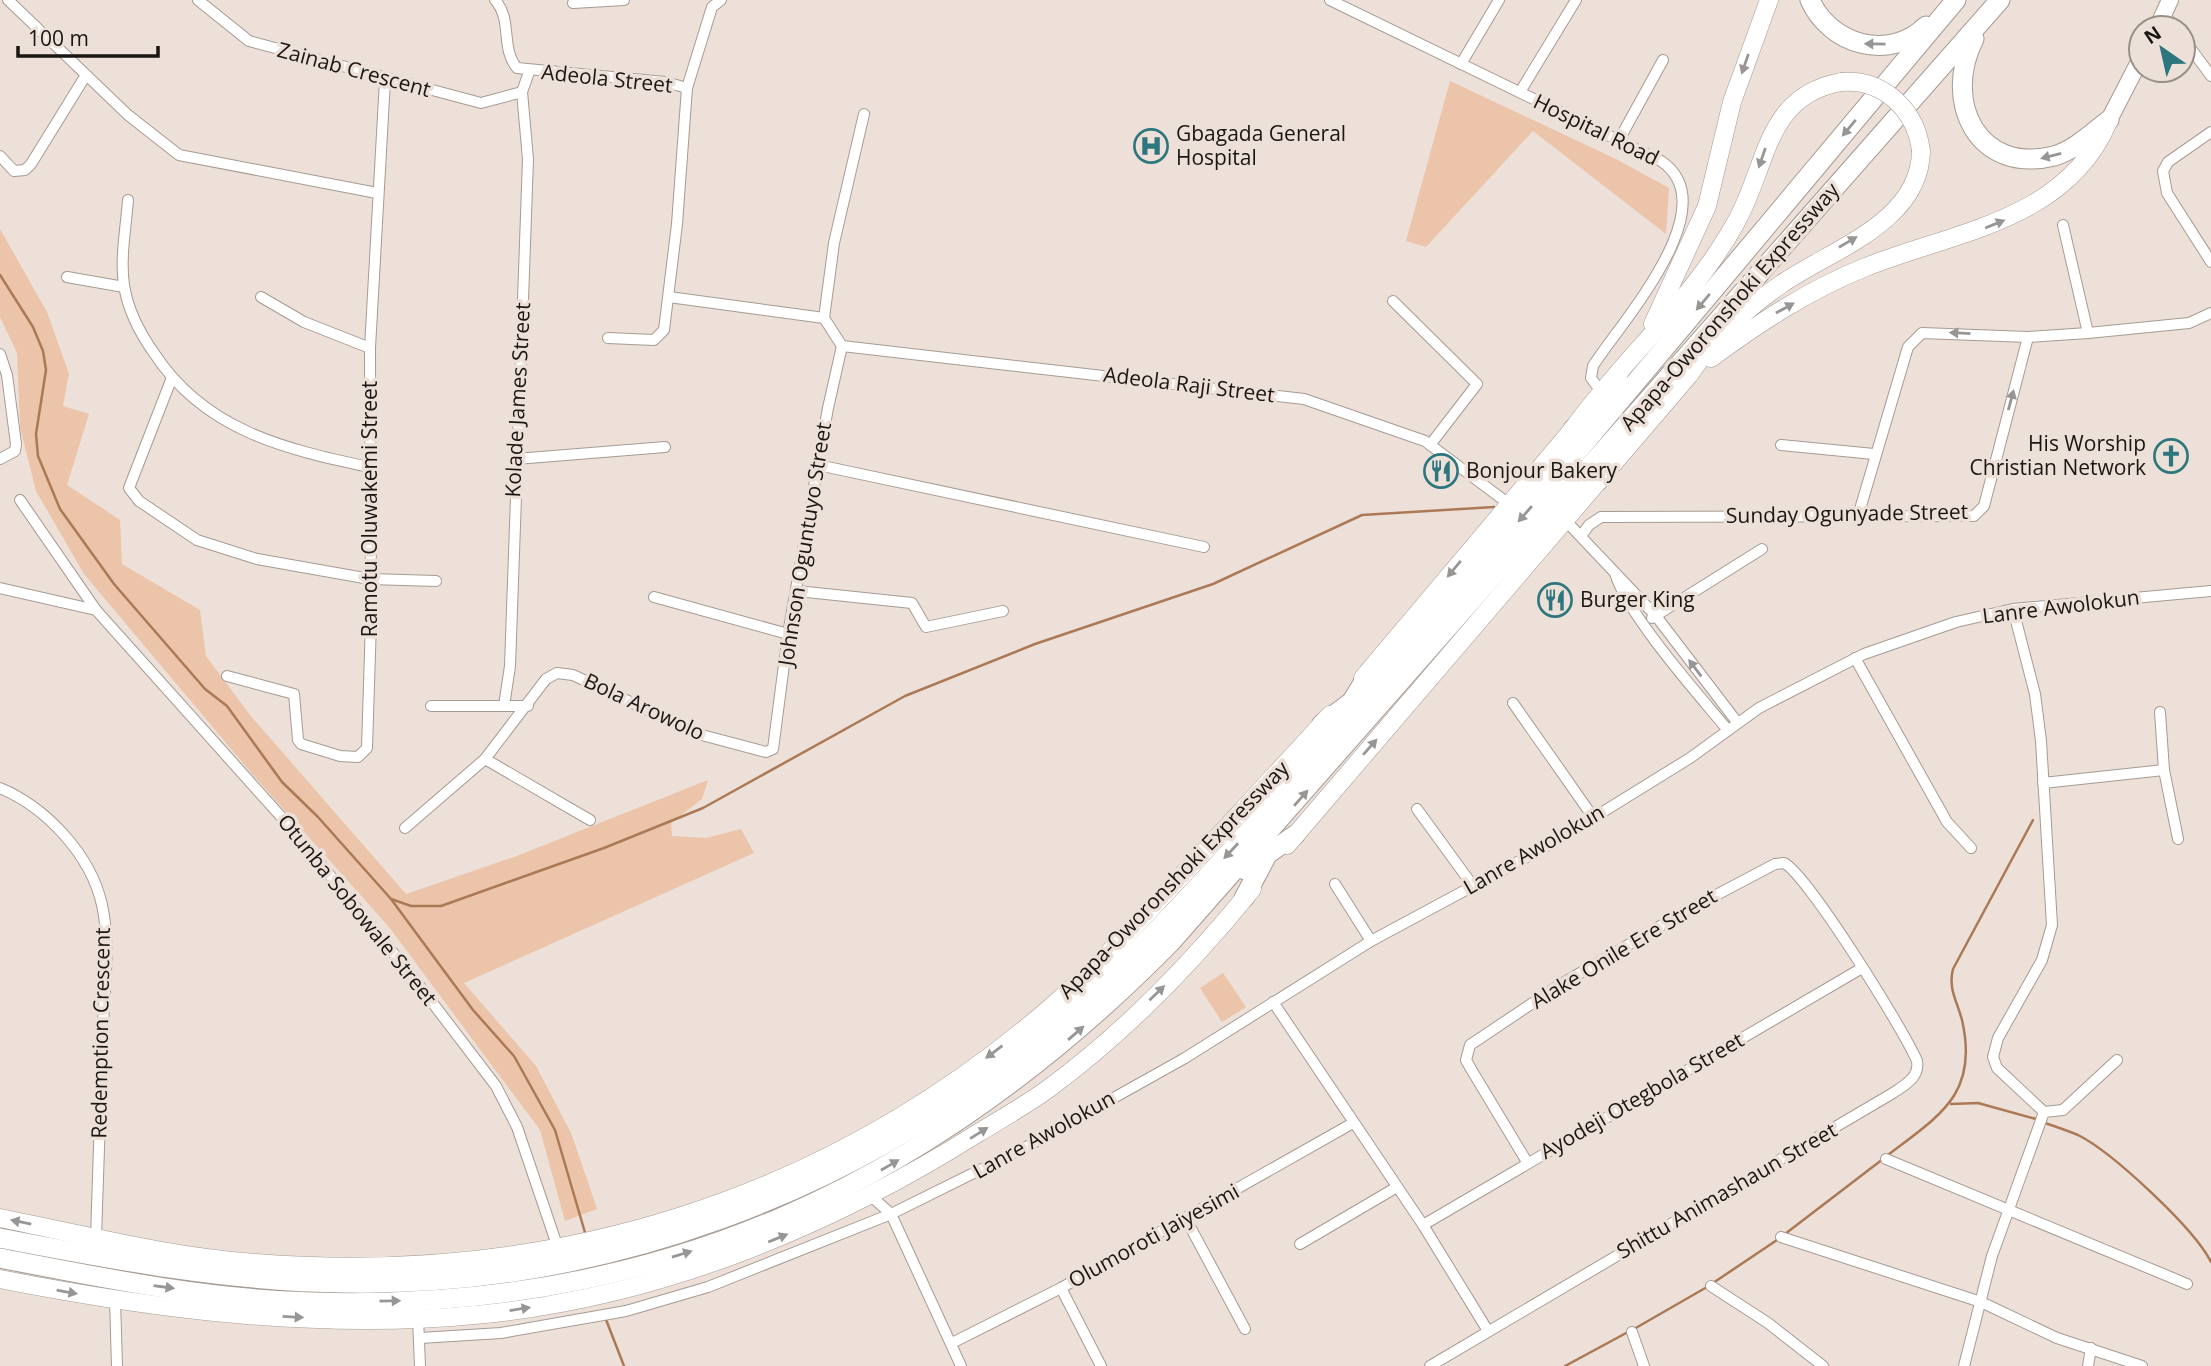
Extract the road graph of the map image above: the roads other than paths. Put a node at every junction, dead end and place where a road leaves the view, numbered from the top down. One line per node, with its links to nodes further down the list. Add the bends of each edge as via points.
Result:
1 (8, 0): 18 (street)
2 (198, 0): 20 (street, Zainab Crescent, via 249,41)
3 (495, 0): 17 (street, Adeola Street, via 505,14 507,55 517,68)
4 (624, 0): 13 (street)
5 (1330, 0): 16 (street, Hospital Road)
6 (1499, 0): 16 (street)
7 (1576, 0): 24 (street)
8 (1769, 0): 46 (main road, one-way to 46, via 1732,102 1707,206)
9 (1810, 0): 10 (highway, one-way to 9, via 1921,31 1888,45 1871,46 1838,36 1818,16)
10 (1954, 0): 50 (highway, Apapa-Oworonshoki Expressway, one-way to 50)
11 (2001, 0): 26 (highway, one-way to 11, via 2071,149 2044,158 2015,157 1980,138 1961,98 1961,67 1973,40); 52 (highway, Apapa-Oworonshoki Expressway)
12 (712, 2): 22 (street)
13 (573, 3)
14 (2197, 57): 19 (street)
15 (1663, 60): 28 (street)
16 (1461, 64): 24 (street, Hospital Road)
17 (529, 72): 22 (street, Adeola Street, via 665,82); 23 (street, Kolade James Street)
18 (86, 75): 29 (street, via 25,170 14,171); 30 (street, via 179,155)
19 (2211, 76)
20 (385, 80): 23 (street, Zainab Crescent, via 481,103); 30 (street, Ramotu Oluwakemi Street)
21 (2128, 84): 26 (main road)
22 (687, 88): 37 (street)
23 (522, 92): 59 (street, Kolade James Street, via 528,159)
24 (1520, 92): 28 (street, Hospital Road)
25 (864, 114): 40 (street, via 834,243)
26 (2109, 120): 48 (main road, one-way to 26, via 1777,312 1822,288 1864,267 2004,220 2035,202 2064,182 2103,135)
27 (2211, 132): 33 (street, via 2163,171 2167,193)
28 (1619, 140): 51 (street, Hospital Road, via 1671,167 1680,180 1682,205 1677,230 1656,276 1593,366 1591,378)
29 (0, 156)
30 (377, 193): 45 (street, Ramotu Oluwakemi Street)
31 (128, 200): 35 (street)
32 (2063, 225): 41 (street)
33 (2211, 262)
34 (67, 277): 35 (street)
35 (124, 287): 49 (street, via 134,324)
36 (261, 297): 45 (street, via 304,322)
37 (669, 297): 40 (street); 43 (street, via 660,337)
38 (1393, 301): 54 (street, via 1477,384)
39 (2211, 313): 41 (street, via 2189,323)
40 (824, 318): 44 (street)
41 (2088, 332): 42 (street)
42 (2028, 337): 57 (street, one-way to 57, via 1930,332 1913,339); 65 (street, Sunday Ogunyade Street, one-way to 42, via 1974,516 1980,512)
43 (608, 338)
44 (842, 345): 54 (street, Adeola Raji Street, via 1304,399); 60 (street, Johnson Oguntuyo Street)
45 (370, 348): 61 (street, Ramotu Oluwakemi Street)
46 (1640, 349): 48 (main road, one-way to 46, bridge, via 1750,307 1891,215 1915,185 1921,151 1913,122 1893,98 1866,83 1841,82 1799,98 1780,120 1736,223 1705,272); 50 (main road, Apapa-Oworonshoki Expressway)
47 (0, 354): 58 (street, via 16,444 15,450)
48 (1689, 375): 52 (main road, Apapa-Oworonshoki Expressway)
49 (171, 380): 61 (street, via 223,421 267,441); 71 (street, via 129,488 132,496 197,540 257,559)
50 (1626, 380): 51 (highway); 53 (highway, Apapa-Oworonshoki Expressway)
51 (1604, 398): 53 (highway)
52 (1656, 403): 62 (highway, Apapa-Oworonshoki Expressway); 62 (highway)
53 (1581, 434): 64 (main road, Apapa-Oworonshoki Expressway); 84 (highway, Apapa-Oworonshoki Expressway, one-way to 84)
54 (1430, 445): 64 (street, Adeola Raji Street)
55 (1781, 445): 57 (street)
56 (666, 447): 59 (street)
57 (1874, 454): 65 (street)
58 (0, 459)
59 (516, 459): 88 (street, Kolade James Street, via 510,666)
60 (818, 464): 68 (street); 74 (street, Johnson Oguntuyo Street)
61 (369, 467): 71 (street, Ramotu Oluwakemi Street)
62 (1593, 475): 66 (main road, Apapa-Oworonshoki Expressway); 101 (highway, Apapa-Oworonshoki Expressway, one-way to 62)
63 (20, 500): 78 (street, Otunba Sobowale Street)
64 (1509, 504): 84 (main road, Apapa-Oworonshoki Expressway, one-way to 84)
65 (1858, 516): 67 (street, Sunday Ogunyade Street, via 1601,517)
66 (1565, 520): 67 (street); 103 (main road, Apapa-Oworonshoki Expressway, one-way to 66)
67 (1581, 536): 70 (street)
68 (1204, 547)
69 (1762, 549): 80 (street)
70 (1615, 573): 80 (street); 81 (street)
71 (370, 579): 72 (street); 85 (street, Ramotu Oluwakemi Street, via 367,748 358,757 301,744 294,694)
72 (436, 581)
73 (0, 588): 78 (street)
74 (797, 590): 79 (street, via 912,603 926,627); 82 (street, Johnson Oguntuyo Street)
75 (2211, 591): 77 (street, Lanre Awolokun)
76 (654, 597): 82 (street)
77 (2013, 609): 83 (street, Lanre Awolokun, via 1956,622); 96 (street, via 2035,694)
78 (96, 610): 130 (street, Otunba Sobowale Street, via 293,830 496,1086)
79 (1003, 611)
80 (1656, 616): 81 (street); 91 (street, one-way to 80)
81 (1644, 623): 91 (street)
82 (788, 634): 93 (street, Johnson Oguntuyo Street)
83 (1855, 658): 91 (street, Lanre Awolokun); 105 (street, via 1947,822)
84 (1377, 674): 92 (highway, Apapa-Oworonshoki Expressway); 92 (highway)
85 (227, 676)
86 (1513, 703): 99 (street)
87 (431, 706): 88 (street)
88 (504, 706): 89 (street)
89 (528, 706): 93 (street, Bola Arowolo, via 546,679 557,673 573,675 698,734 766,752); 94 (street, Bola Arowolo)
90 (2160, 712): 95 (street)
91 (1732, 725): 99 (street, Lanre Awolokun, via 1690,758)
92 (1328, 732): 132 (highway, Apapa-Oworonshoki Expressway, one-way to 132, via 1152,937 1047,1032 995,1072 924,1119 805,1185)
93 (775, 743)
94 (485, 759): 100 (street); 102 (street, Bola Arowolo)
95 (2164, 770): 96 (street); 104 (street)
96 (2043, 783): 115 (street, via 2052,925 2042,960 1998,1038 1993,1057 1997,1069)
97 (0, 788): 126 (street, Redemption Crescent, via 54,824 73,847 102,904 105,968)
98 (1418, 808): 109 (street)
99 (1593, 817): 109 (street, Lanre Awolokun)
100 (590, 820)
101 (1279, 823): 106 (highway); 107 (highway, Apapa-Oworonshoki Expressway)
102 (405, 828)
103 (1295, 835): 106 (highway); 110 (main road, Apapa-Oworonshoki Expressway)
104 (2178, 839)
105 (1970, 848)
106 (1266, 858): 107 (highway); 110 (highway)
107 (1227, 882): 132 (highway, Apapa-Oworonshoki Expressway, one-way to 107, via 722,1242 861,1182 923,1145 1063,1044 1120,994)
108 (1335, 884): 111 (street)
109 (1473, 886): 111 (street, Lanre Awolokun)
110 (1244, 898): 120 (main road, Apapa-Oworonshoki Expressway, one-way to 110, via 1048,1089 1169,982)
111 (1371, 942): 113 (street, Lanre Awolokun)
112 (1862, 968): 118 (street, Ayodeji Otegbola Street); 118 (street, Alake Onile Ere Street, via 1799,874 1784,863 1764,868 1686,911 1558,986 1470,1045 1466,1059); 142 (street, Shittu Animashaun Street, via 1917,1061 1918,1069 1907,1084)
113 (1273, 1002): 116 (street); 122 (street, Lanre Awolokun, via 1084,1115)
114 (2117, 1060): 115 (street, via 2063,1110)
115 (2041, 1121): 121 (street)
116 (1353, 1123): 119 (street); 124 (street, Olumoroti Jaiyesimi)
117 (1885, 1159): 121 (street)
118 (1527, 1162): 125 (street, Ayodeji Otegbola Street)
119 (1397, 1187): 125 (street); 129 (street)
120 (871, 1196): 122 (street); 132 (main road, Apapa-Oworonshoki Expressway, one-way to 120, via 655,1281 743,1252)
121 (2008, 1209): 134 (street); 139 (street)
122 (891, 1214): 144 (street, Lanre Awolokun, via 708,1287 622,1311 501,1333); 145 (street)
123 (0, 1218): 126 (main road, one-way to 123)
124 (1186, 1219): 136 (street, Olumoroti Jaiyesimi); 141 (street)
125 (1423, 1225): 142 (street)
126 (96, 1237): 130 (main road, via 173,1253 325,1266 471,1261)
127 (1781, 1237): 139 (street)
128 (0, 1238): 130 (highway, via 189,1271 343,1283 418,1282)
129 (1300, 1244)
130 (569, 1251): 132 (highway)
131 (0, 1258): 137 (highway, one-way to 137, via 119,1281 312,1302 452,1299)
132 (614, 1263): 137 (highway)
133 (0, 1279): 138 (main road, one-way to 138)
134 (2187, 1284)
135 (1712, 1286): 153 (street)
136 (1061, 1288): 145 (street, Olumoroti Jaiyesimi); 150 (street)
137 (583, 1289): 140 (main road, one-way to 137, via 485,1314)
138 (115, 1299): 140 (main road, one-way to 140, via 228,1313); 147 (street)
139 (1980, 1302): 146 (street, via 2057,1338); 154 (street)
140 (418, 1318): 144 (street)
141 (1245, 1329)
142 (1488, 1331): 151 (street, Shittu Animashaun Street)
143 (1632, 1332): 152 (street)
144 (420, 1338): 148 (street)
145 (952, 1343): 149 (street)
146 (2091, 1348): 155 (street); 156 (street)
147 (117, 1366)
148 (420, 1366)
149 (961, 1366)
150 (1101, 1366)
151 (1430, 1366)
152 (1644, 1366)
153 (1823, 1366)
154 (1964, 1366)
155 (2088, 1366)
156 (2142, 1366)

